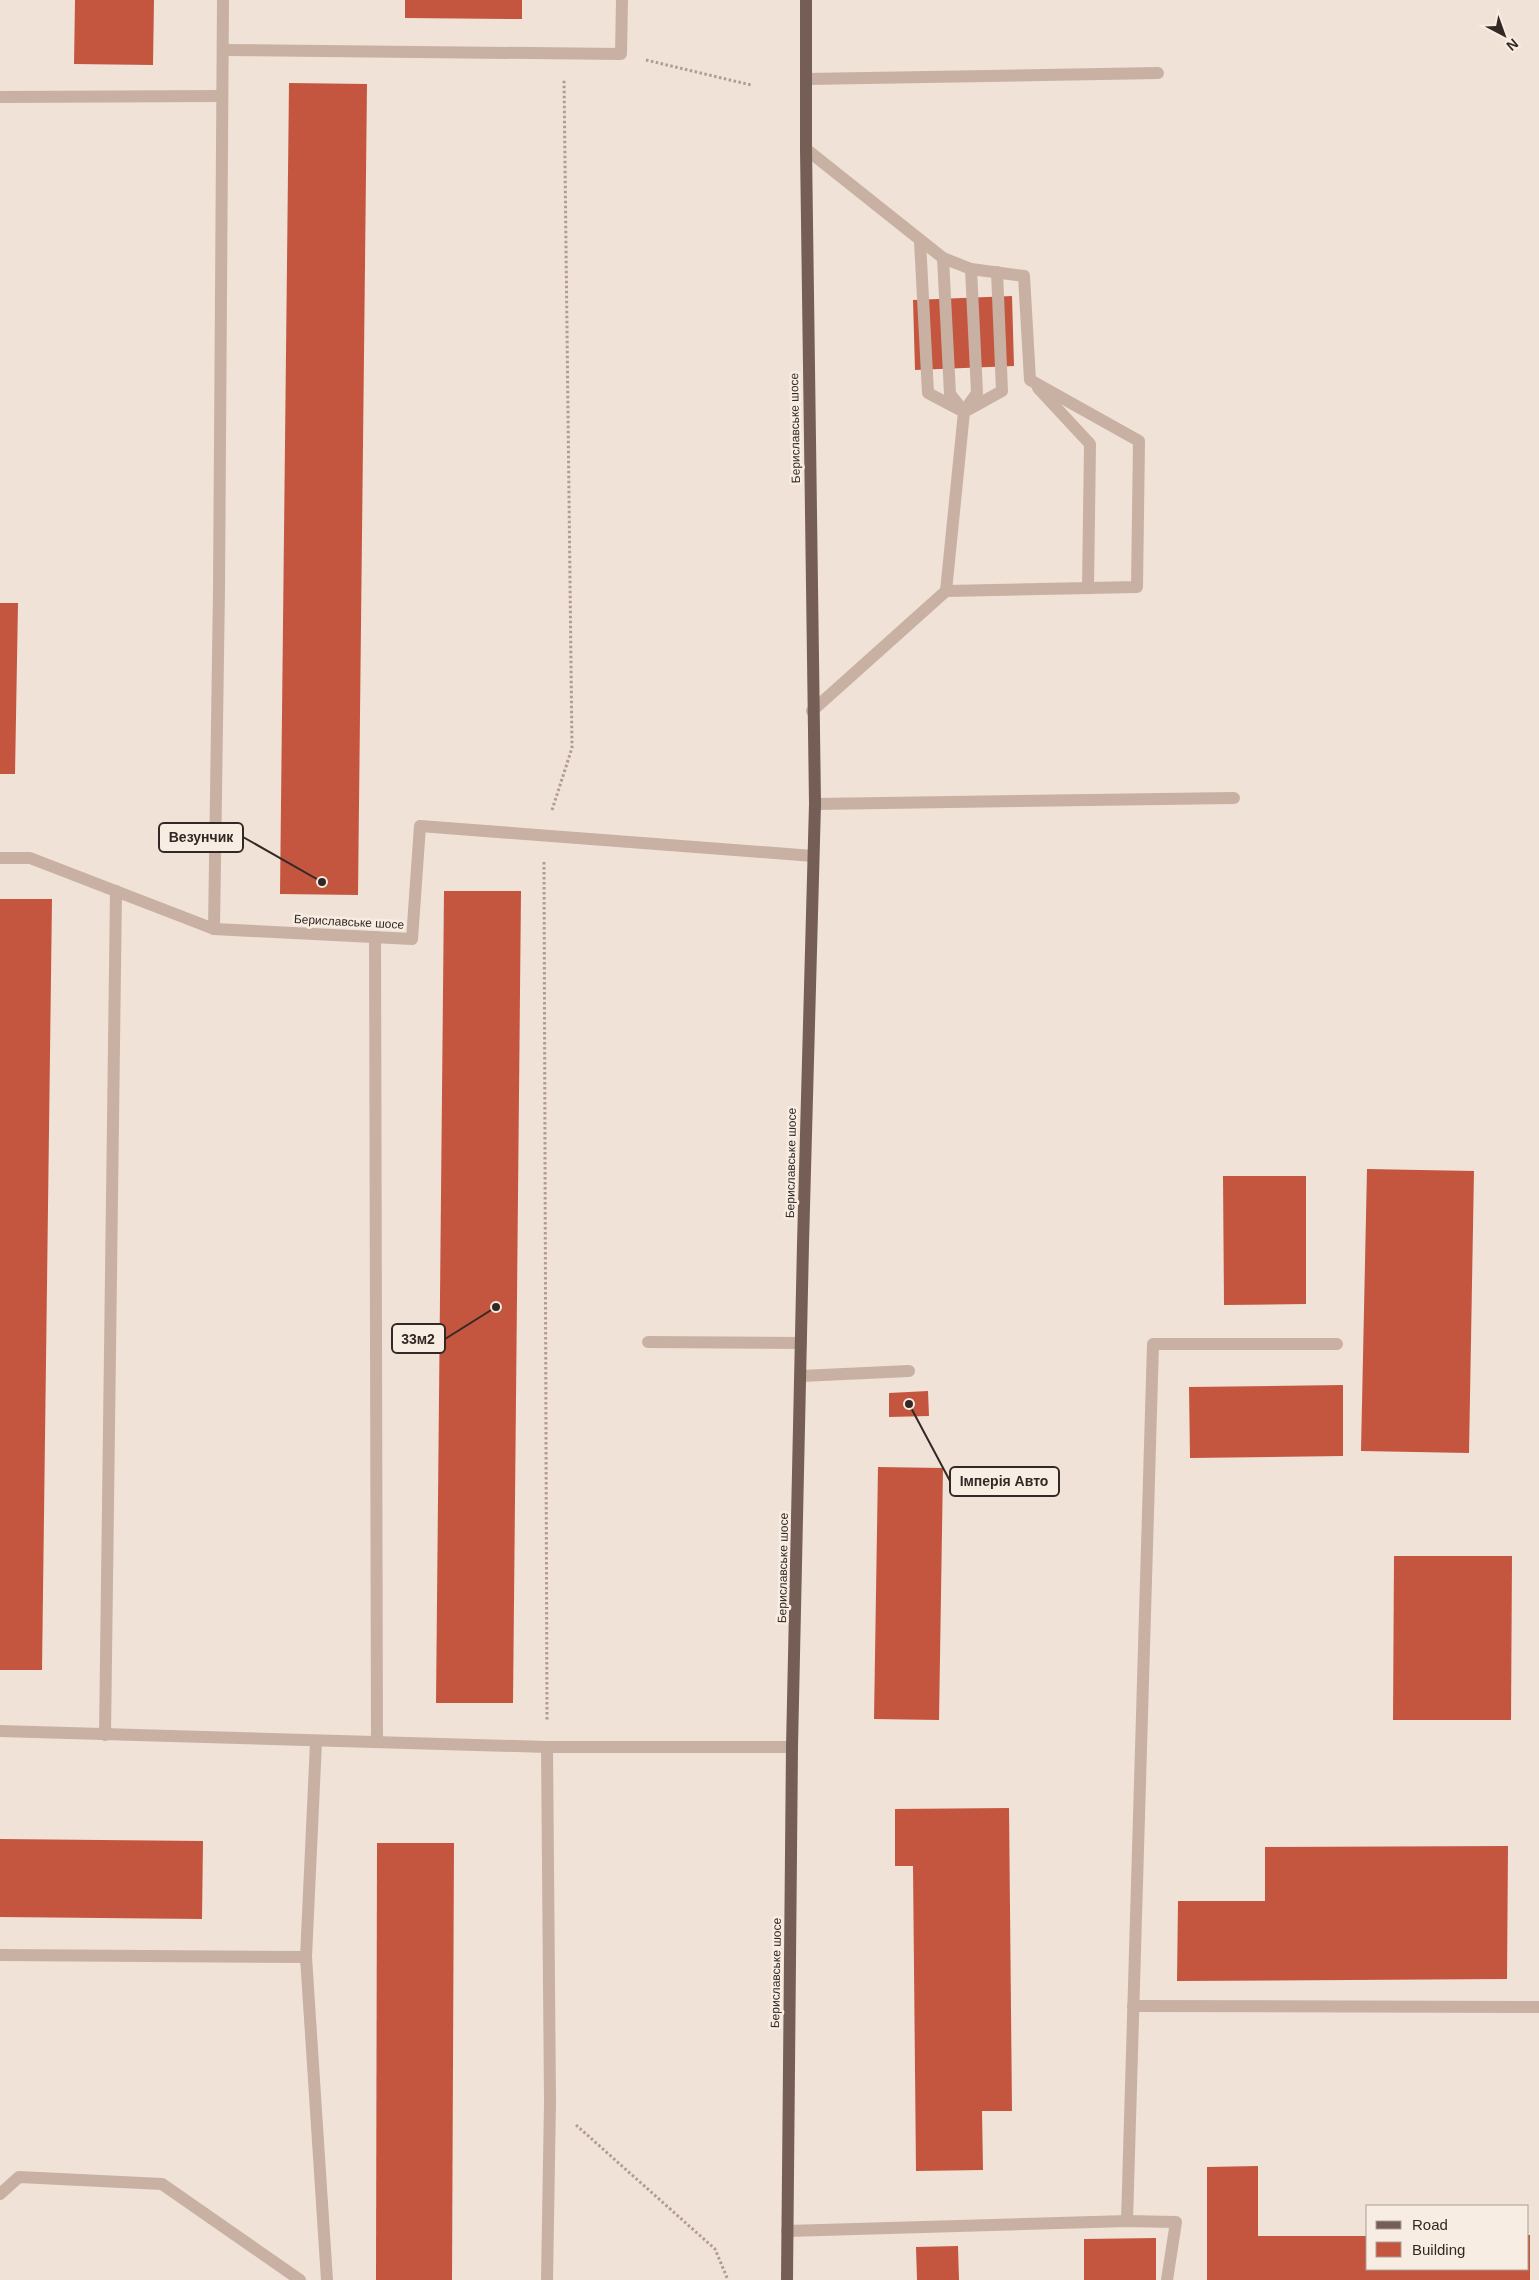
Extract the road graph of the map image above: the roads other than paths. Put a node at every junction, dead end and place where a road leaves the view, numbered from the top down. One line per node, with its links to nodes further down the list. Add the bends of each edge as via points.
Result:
1 (223, 0): 4 (street)
2 (622, 0): 4 (street, via 621,54)
3 (806, 0): 6 (main road, Бериславське шосе)
4 (222, 50): 7 (street)
5 (1158, 73): 6 (street)
6 (806, 79): 9 (main road, Бериславське шосе)
7 (222, 96): 8 (street); 24 (street, via 220,589)
8 (0, 97)
9 (806, 149): 10 (street); 18 (main road, Бериславське шосе)
10 (920, 240): 11 (street); 15 (street, via 928,393)
11 (943, 258): 12 (street); 15 (street, via 950,394)
12 (971, 269): 13 (street); 15 (street, via 977,393)
13 (997, 272): 14 (street, via 1024,276); 15 (street, via 1002,391)
14 (1030, 380): 16 (street, via 1090,444); 16 (street, via 1139,441 1136,587)
15 (964, 412): 17 (street)
16 (1088, 588): 17 (street)
17 (946, 591): 18 (street)
18 (812, 711): 20 (main road, Бериславське шосе)
19 (1234, 798): 20 (street)
20 (814, 804): 21 (main road, Бериславське шосе)
21 (812, 856): 25 (street, Бериславське шосе, via 420,826 412,939); 27 (main road, Бериславське шосе)
22 (0, 858): 23 (street, Бериславське шосе, via 30,858)
23 (116, 890): 24 (street, Бериславське шосе); 32 (street)
24 (214, 928): 25 (street, Бериславське шосе)
25 (375, 937): 33 (street)
26 (648, 1342): 27 (street)
27 (801, 1343): 30 (main road, Бериславське шосе)
28 (1337, 1344): 39 (street, via 1153,1344)
29 (909, 1371): 30 (street)
30 (801, 1376): 36 (main road, Бериславське шосе)
31 (0, 1731): 32 (street)
32 (105, 1735): 34 (street)
33 (378, 1741): 34 (street); 35 (street)
34 (316, 1742): 38 (street)
35 (547, 1747): 36 (street); 46 (street, via 550,2102)
36 (792, 1748): 43 (main road, Бериславське шосе)
37 (0, 1954): 38 (street)
38 (306, 1957): 45 (street)
39 (1132, 2006): 40 (street); 42 (street)
40 (1539, 2007)
41 (0, 2194): 44 (street, via 19,2177 162,2184)
42 (1127, 2221): 43 (street); 48 (street, via 1176,2222)
43 (788, 2231): 47 (main road, Бериславське шосе)
44 (300, 2280)
45 (327, 2280)
46 (547, 2280)
47 (787, 2280)
48 (1167, 2280)

